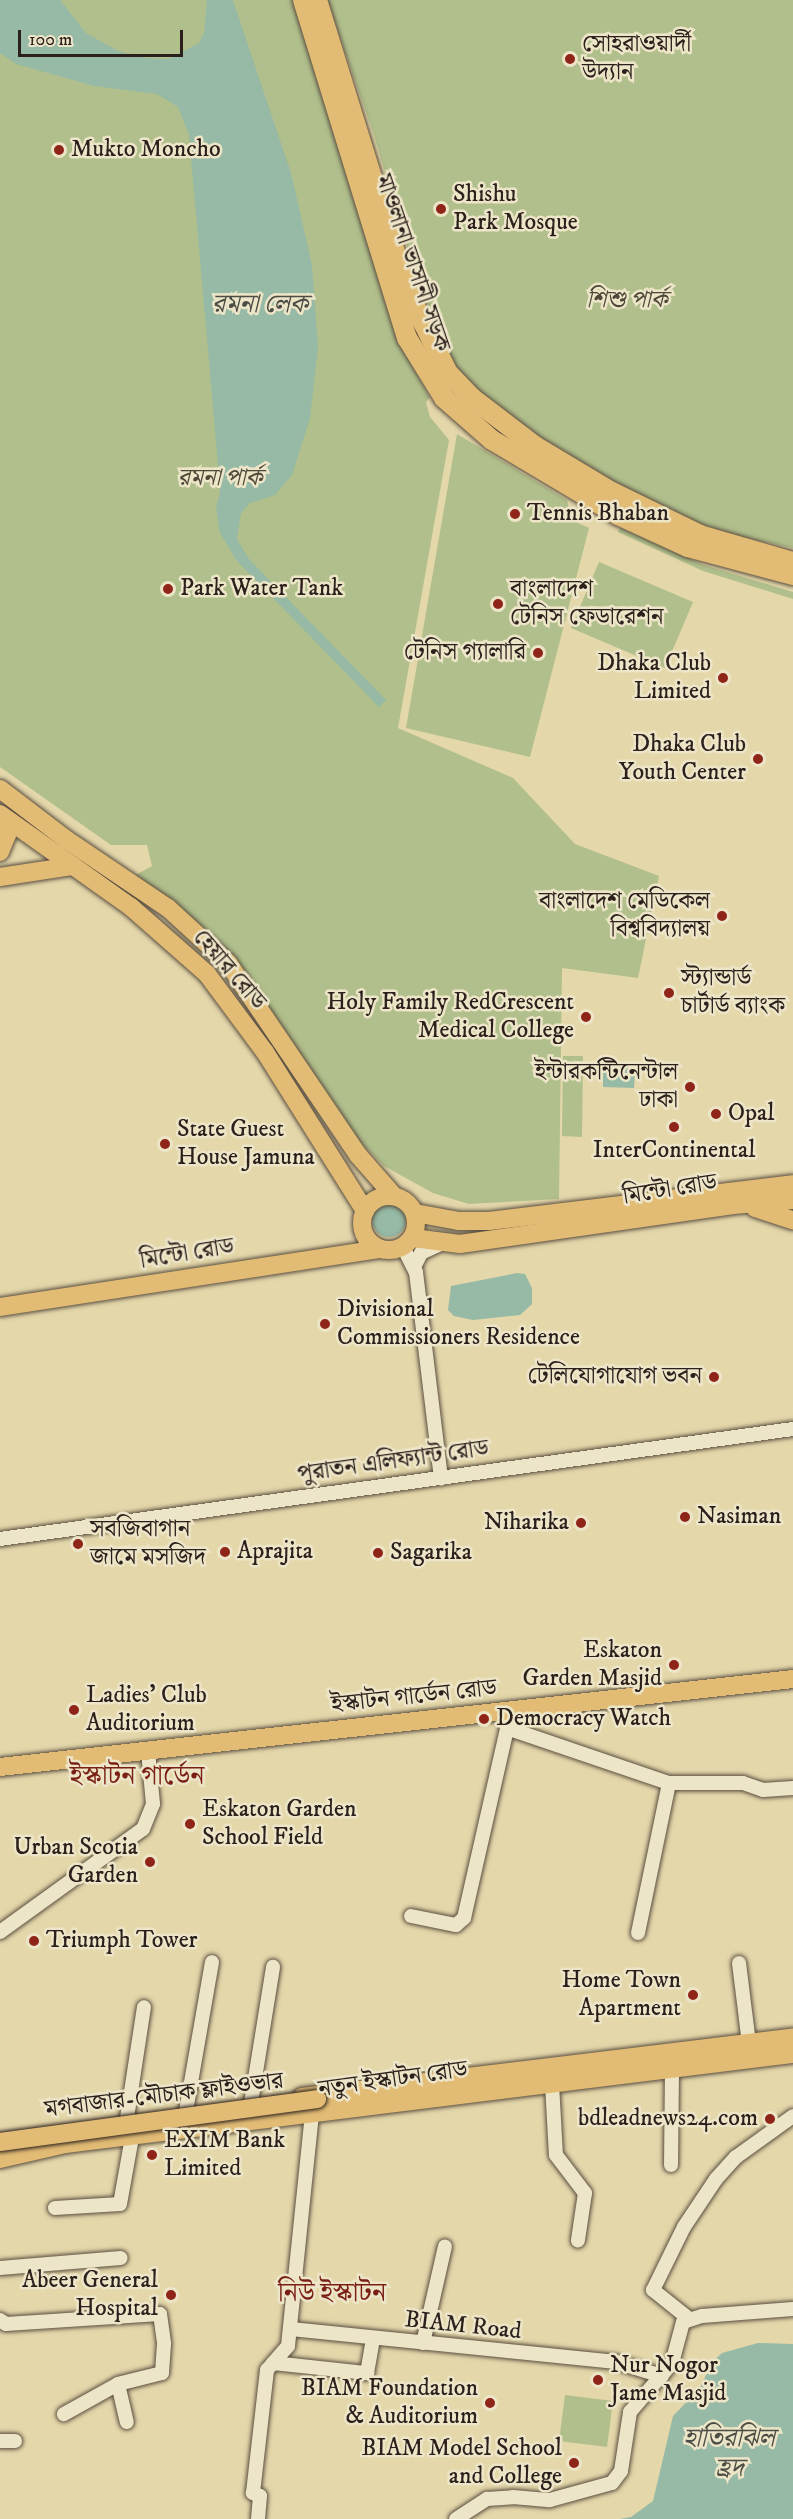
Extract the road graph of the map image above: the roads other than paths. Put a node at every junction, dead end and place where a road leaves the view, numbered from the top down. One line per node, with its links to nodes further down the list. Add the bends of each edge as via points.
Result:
1 (303, 0): 4 (highway, মাওলানা ভাসানী সড়ক, via 407,338 439,393 492,440 618,515 694,549)
2 (317, 0): 3 (highway, মাওলানা ভাসানী সড়ক, via 406,288 448,373 472,398 535,446 631,502 700,534)
3 (793, 562)
4 (793, 575)
5 (0, 789): 12 (main road, via 168,908 228,963 245,982 358,1155)
6 (3, 816): 7 (main road, via 7,835); 8 (main road, হেয়ার রোড)
7 (0, 852)
8 (73, 866): 9 (main road); 15 (main road, হেয়ার রোড, via 178,945 207,974 265,1052)
9 (0, 877)
10 (793, 1178): 13 (main road, via 738,1185)
11 (793, 1184): 13 (main road, মিন্টো রোড)
12 (394, 1196): 15 (main road, via 377,1198); 16 (main road, via 407,1202)
13 (732, 1198): 14 (main road, মিন্টো রোড); 16 (main road, মিন্টো রোড, via 489,1221 459,1221); 17 (main road); 20 (main road, মিন্টো রোড, via 548,1234)
14 (793, 1200)
15 (364, 1211): 18 (main road)
16 (415, 1213): 19 (main road)
17 (793, 1220)
18 (364, 1233): 21 (main road); 22 (main road)
19 (408, 1242): 20 (main road, মিন্টো রোড); 21 (main road); 23 (street)
20 (440, 1244): 23 (street, via 421,1253)
21 (380, 1249): 22 (main road, মিন্টো রোড)
22 (348, 1254): 24 (main road, মিন্টো রোড)
23 (414, 1267): 26 (street)
24 (0, 1307)
25 (793, 1430): 26 (street, পুরাতন এলিফ্যান্ট রোড)
26 (441, 1478): 27 (street, পুরাতন এলিফ্যান্ট রোড)
27 (0, 1539)
28 (793, 1679): 29 (main road, ইস্কাটন গার্ডেন রোড)
29 (504, 1720): 30 (main road, ইস্কাটন গার্ডেন রোড); 32 (street); 34 (street, via 464,1918 456,1925)
30 (148, 1751): 31 (main road, ইস্কাটন গার্ডেন রোড); 35 (street, via 153,1804 142,1829)
31 (0, 1767)
32 (669, 1783): 33 (street, via 743,1783 763,1790); 36 (street)
33 (793, 1788)
34 (411, 1916)
35 (0, 1932)
36 (638, 1933)
37 (212, 1962): 49 (street)
38 (739, 1963): 42 (street)
39 (273, 1967): 47 (street)
40 (144, 2007): 51 (street)
41 (793, 2038): 42 (main road, নতুন ইস্কাটন রোড)
42 (749, 2043): 44 (main road, নতুন ইস্কাটন রোড)
43 (793, 2054): 45 (main road, নতুন ইস্কাটন রোড)
44 (608, 2069): 45 (main road, নতুন ইস্কাটন রোড); 46 (main road, নতুন ইস্কাটন রোড); 48 (main road, নতুন ইস্কাটন রোড)
45 (672, 2070): 56 (street)
46 (552, 2084): 48 (main road, নতুন ইস্কাটন রোড); 58 (street, via 556,2155 585,2193)
47 (251, 2103): 48 (main road, নতুন ইস্কাটন রোড); 49 (main road, নতুন ইস্কাটন রোড)
48 (321, 2103): 53 (main road, নতুন ইস্কাটন রোড); 55 (main road, মগবাজার-মৌচাক ফ্লাইওভার, bridge); 65 (street)
49 (186, 2111): 51 (main road, নতুন ইস্কাটন রোড)
50 (793, 2116): 63 (street, via 736,2157 684,2227 653,2290)
51 (127, 2118): 52 (main road, নতুন ইস্কাটন রোড)
52 (102, 2121): 54 (main road); 55 (main road, নতুন ইস্কাটন রোড)
53 (132, 2137): 54 (main road, নতুন ইস্কাটন রোড); 57 (street, via 120,2204)
54 (103, 2140): 55 (main road, নতুন ইস্কাটন রোড)
55 (3, 2147)
56 (671, 2165)
57 (56, 2208)
58 (579, 2240)
59 (445, 2246): 67 (street)
60 (121, 2258): 61 (street)
61 (0, 2268)
62 (793, 2309): 63 (street)
63 (688, 2318): 70 (street, via 681,2327 672,2363)
64 (0, 2320): 71 (street, via 6,2324 160,2314 162,2373)
65 (291, 2329): 66 (street, BIAM Road); 68 (street, via 288,2346)
66 (373, 2340): 67 (street, BIAM Road); 68 (street, via 368,2373)
67 (423, 2343): 69 (street, BIAM Road, via 616,2362)
68 (273, 2363): 77 (street, via 267,2370 254,2493 260,2496)
69 (640, 2368): 70 (street, BIAM Road); 72 (street)
70 (662, 2376): 72 (street)
71 (118, 2384): 73 (street); 74 (street)
72 (649, 2386): 78 (street, via 630,2412 621,2471 612,2483 550,2500 497,2497 479,2503)
73 (64, 2414)
74 (127, 2422)
75 (0, 2441): 76 (street)
76 (15, 2441)
77 (258, 2519)
78 (456, 2519)

